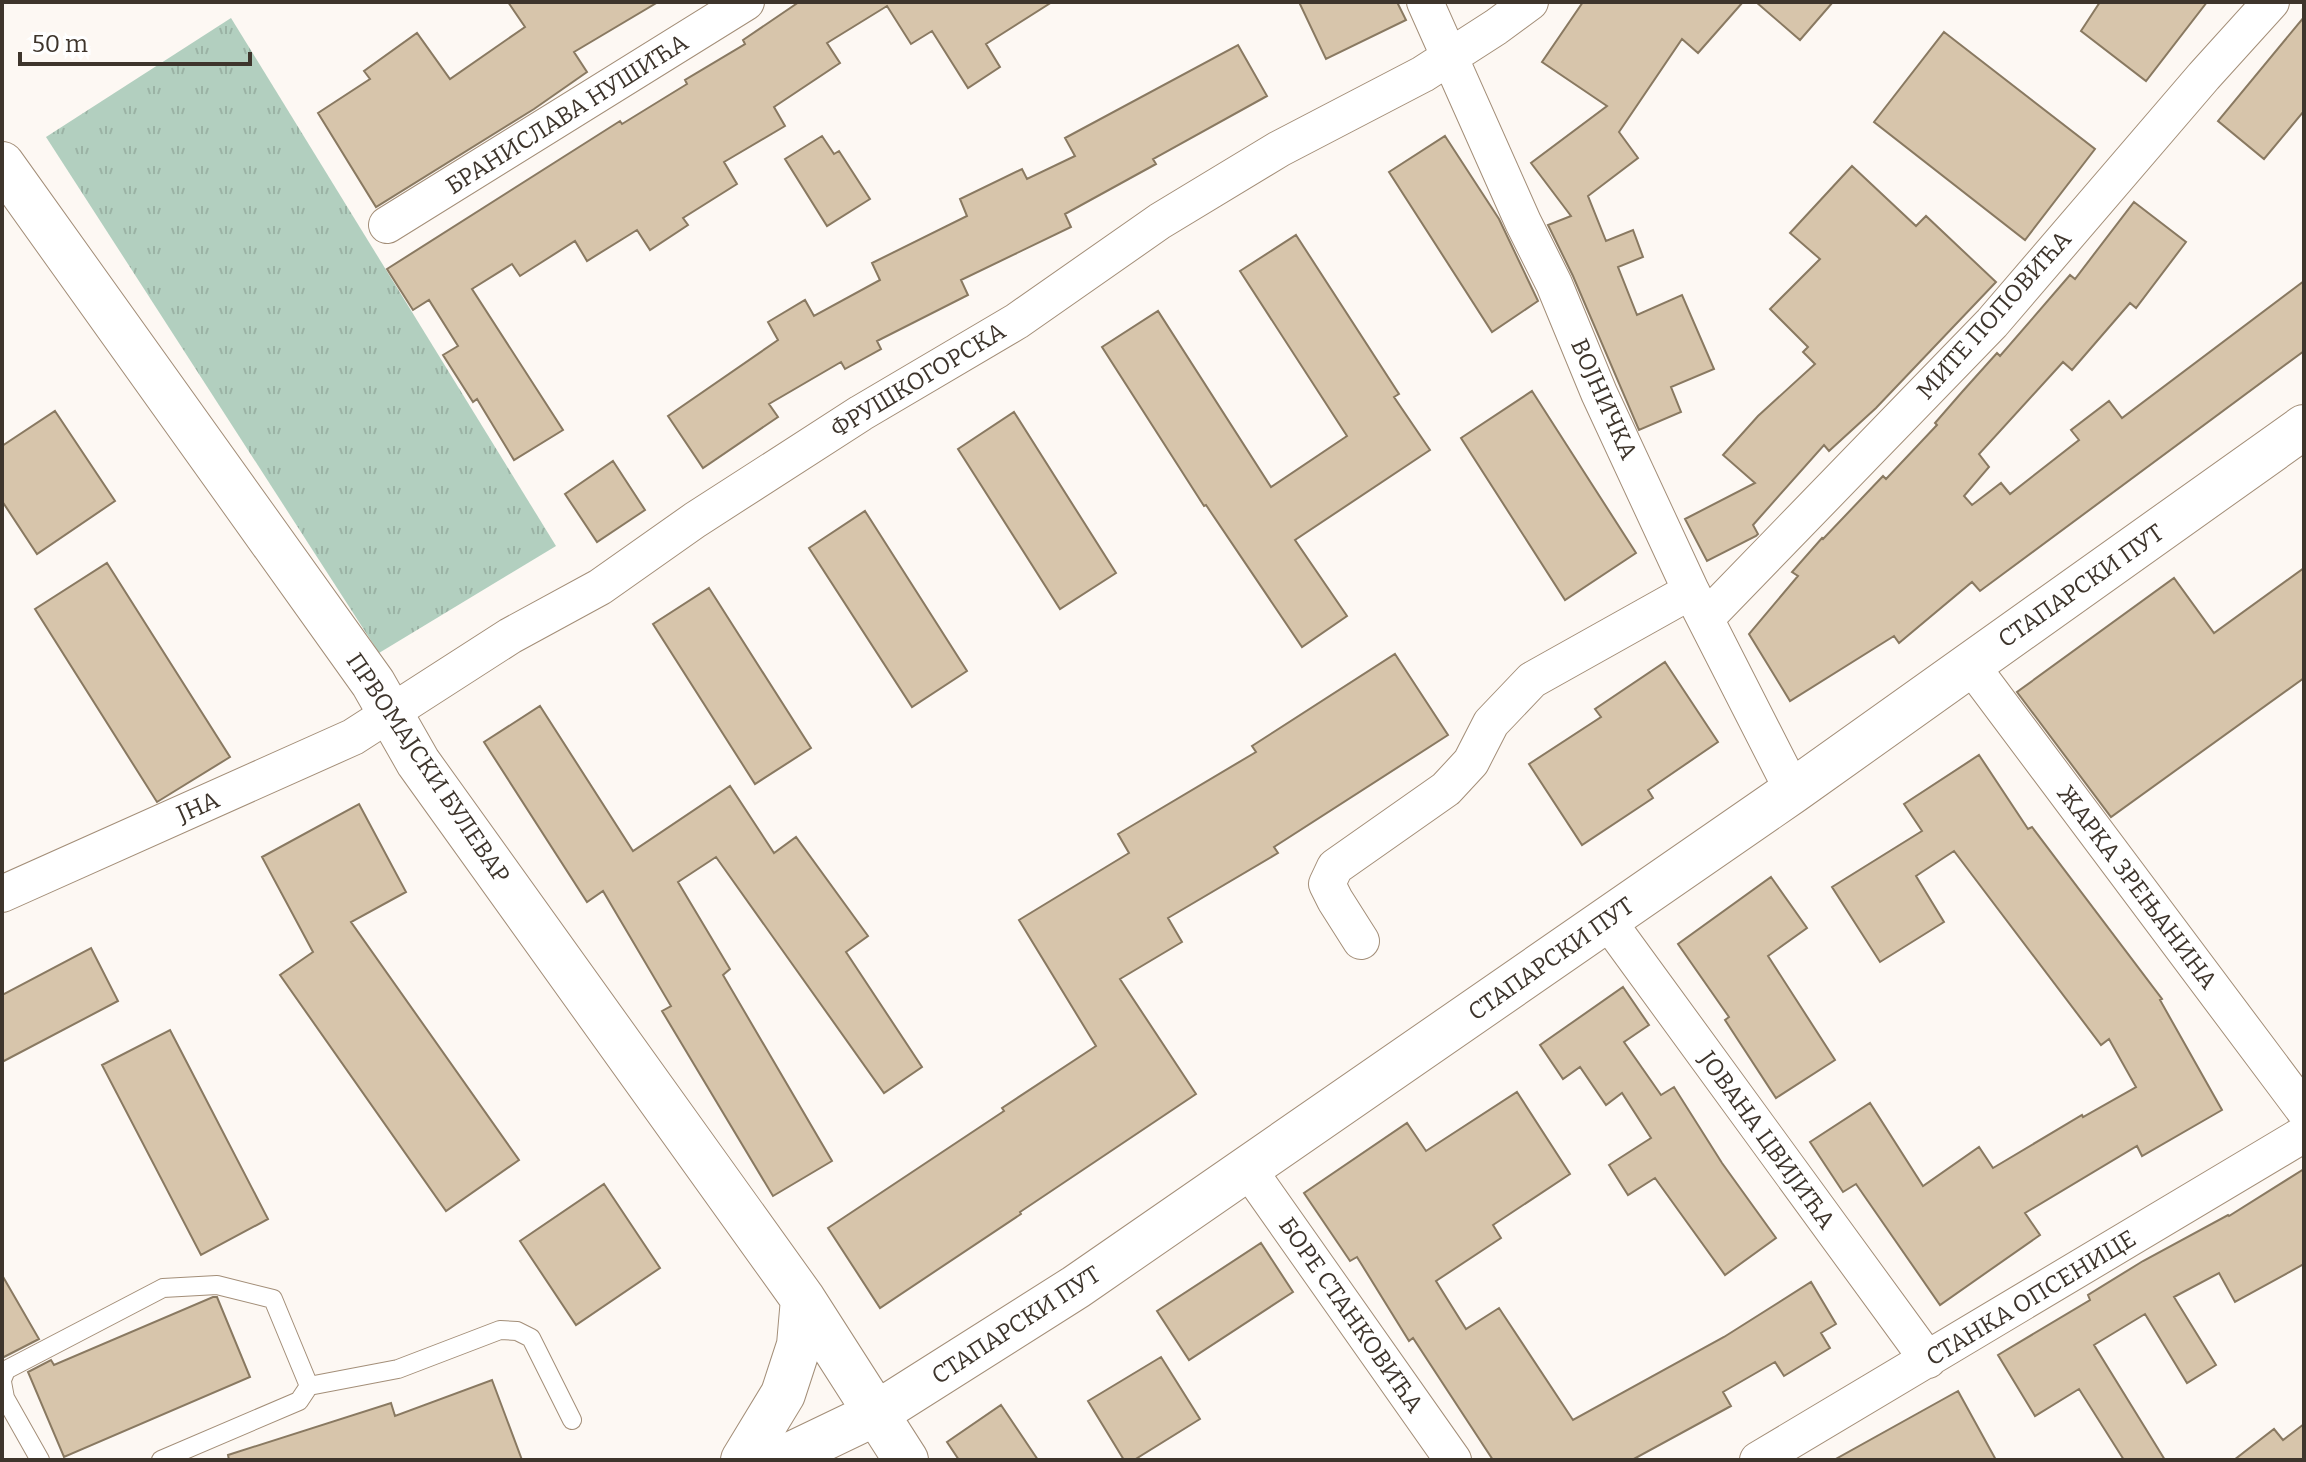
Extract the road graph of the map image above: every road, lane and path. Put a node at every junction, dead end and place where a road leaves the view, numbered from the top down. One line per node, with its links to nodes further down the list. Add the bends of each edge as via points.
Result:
1 (746, 2): 7 (street, БРАНИСЛАВА НУШИЋА)
2 (1425, 2): 5 (street, ВОЈНИЧКА)
3 (1530, 2): 5 (street, ФРУШКОГОРСКА)
4 (2271, 2): 9 (street, МИТЕ ПОПОВИЋА, via 1992,323)
5 (1450, 56): 9 (street, ВОЈНИЧКА); 11 (street, ФРУШКОГОРСКА, via 1160,221 1017,321 861,413 600,587 510,636)
6 (2, 164): 11 (main road, ПРВОМАЈСКИ БУЛЕВАР)
7 (387, 225)
8 (2304, 427): 10 (main road, СТАПАРСКИ ПУТ)
9 (1699, 605): 12 (street, ВОЈНИЧКА); 15 (street, МИТЕ ПОПОВИЋА, via 1532,680 1491,723 1471,762 1446,789 1335,867 1327,884)
10 (1970, 664): 12 (main road, СТАПАРСКИ ПУТ); 16 (street, ЖАРКА ЗРЕЊАНИНА)
11 (391, 713): 13 (street, ЈНА, via 353,737); 19 (main road, ПРВОМАЈСКИ БУЛЕВАР, via 418,762)
12 (1793, 791): 14 (main road, СТАПАРСКИ ПУТ)
13 (7, 882)
14 (1607, 920): 18 (main road, СТАПАРСКИ ПУТ); 20 (street, ЈОВАНА ЦВИЈИЋА)
15 (1361, 941)
16 (2304, 1110)
17 (2304, 1134): 20 (street, СТАНКА ОПСЕНИЦЕ)
18 (1248, 1169): 23 (main road, СТАПАРСКИ ПУТ, via 1076,1287); 30 (street, БОРЕ СТАНКОВИЋА)
19 (803, 1299): 23 (main road, ПРВОМАЈСКИ БУЛЕВАР); 27 (main road, via 799,1345 783,1394)
20 (1928, 1360): 31 (street, СТАНКА ОПСЕНИЦЕ)
21 (2, 1381): 22 (lane, via 6,1370 163,1288 217,1285 273,1299); 25 (lane, via 5,1398)
22 (309, 1386): 24 (lane, via 398,1369 500,1330 517,1331 531,1338); 26 (lane, via 299,1401)
23 (877, 1413): 28 (main road, СТАПАРСКИ ПУТ); 29 (main road, ПРВОМАЈСКИ БУЛЕВАР)
24 (572, 1420)
25 (40, 1460)
26 (161, 1460)
27 (743, 1460)
28 (779, 1460)
29 (906, 1460)
30 (1453, 1460)
31 (1758, 1460)

